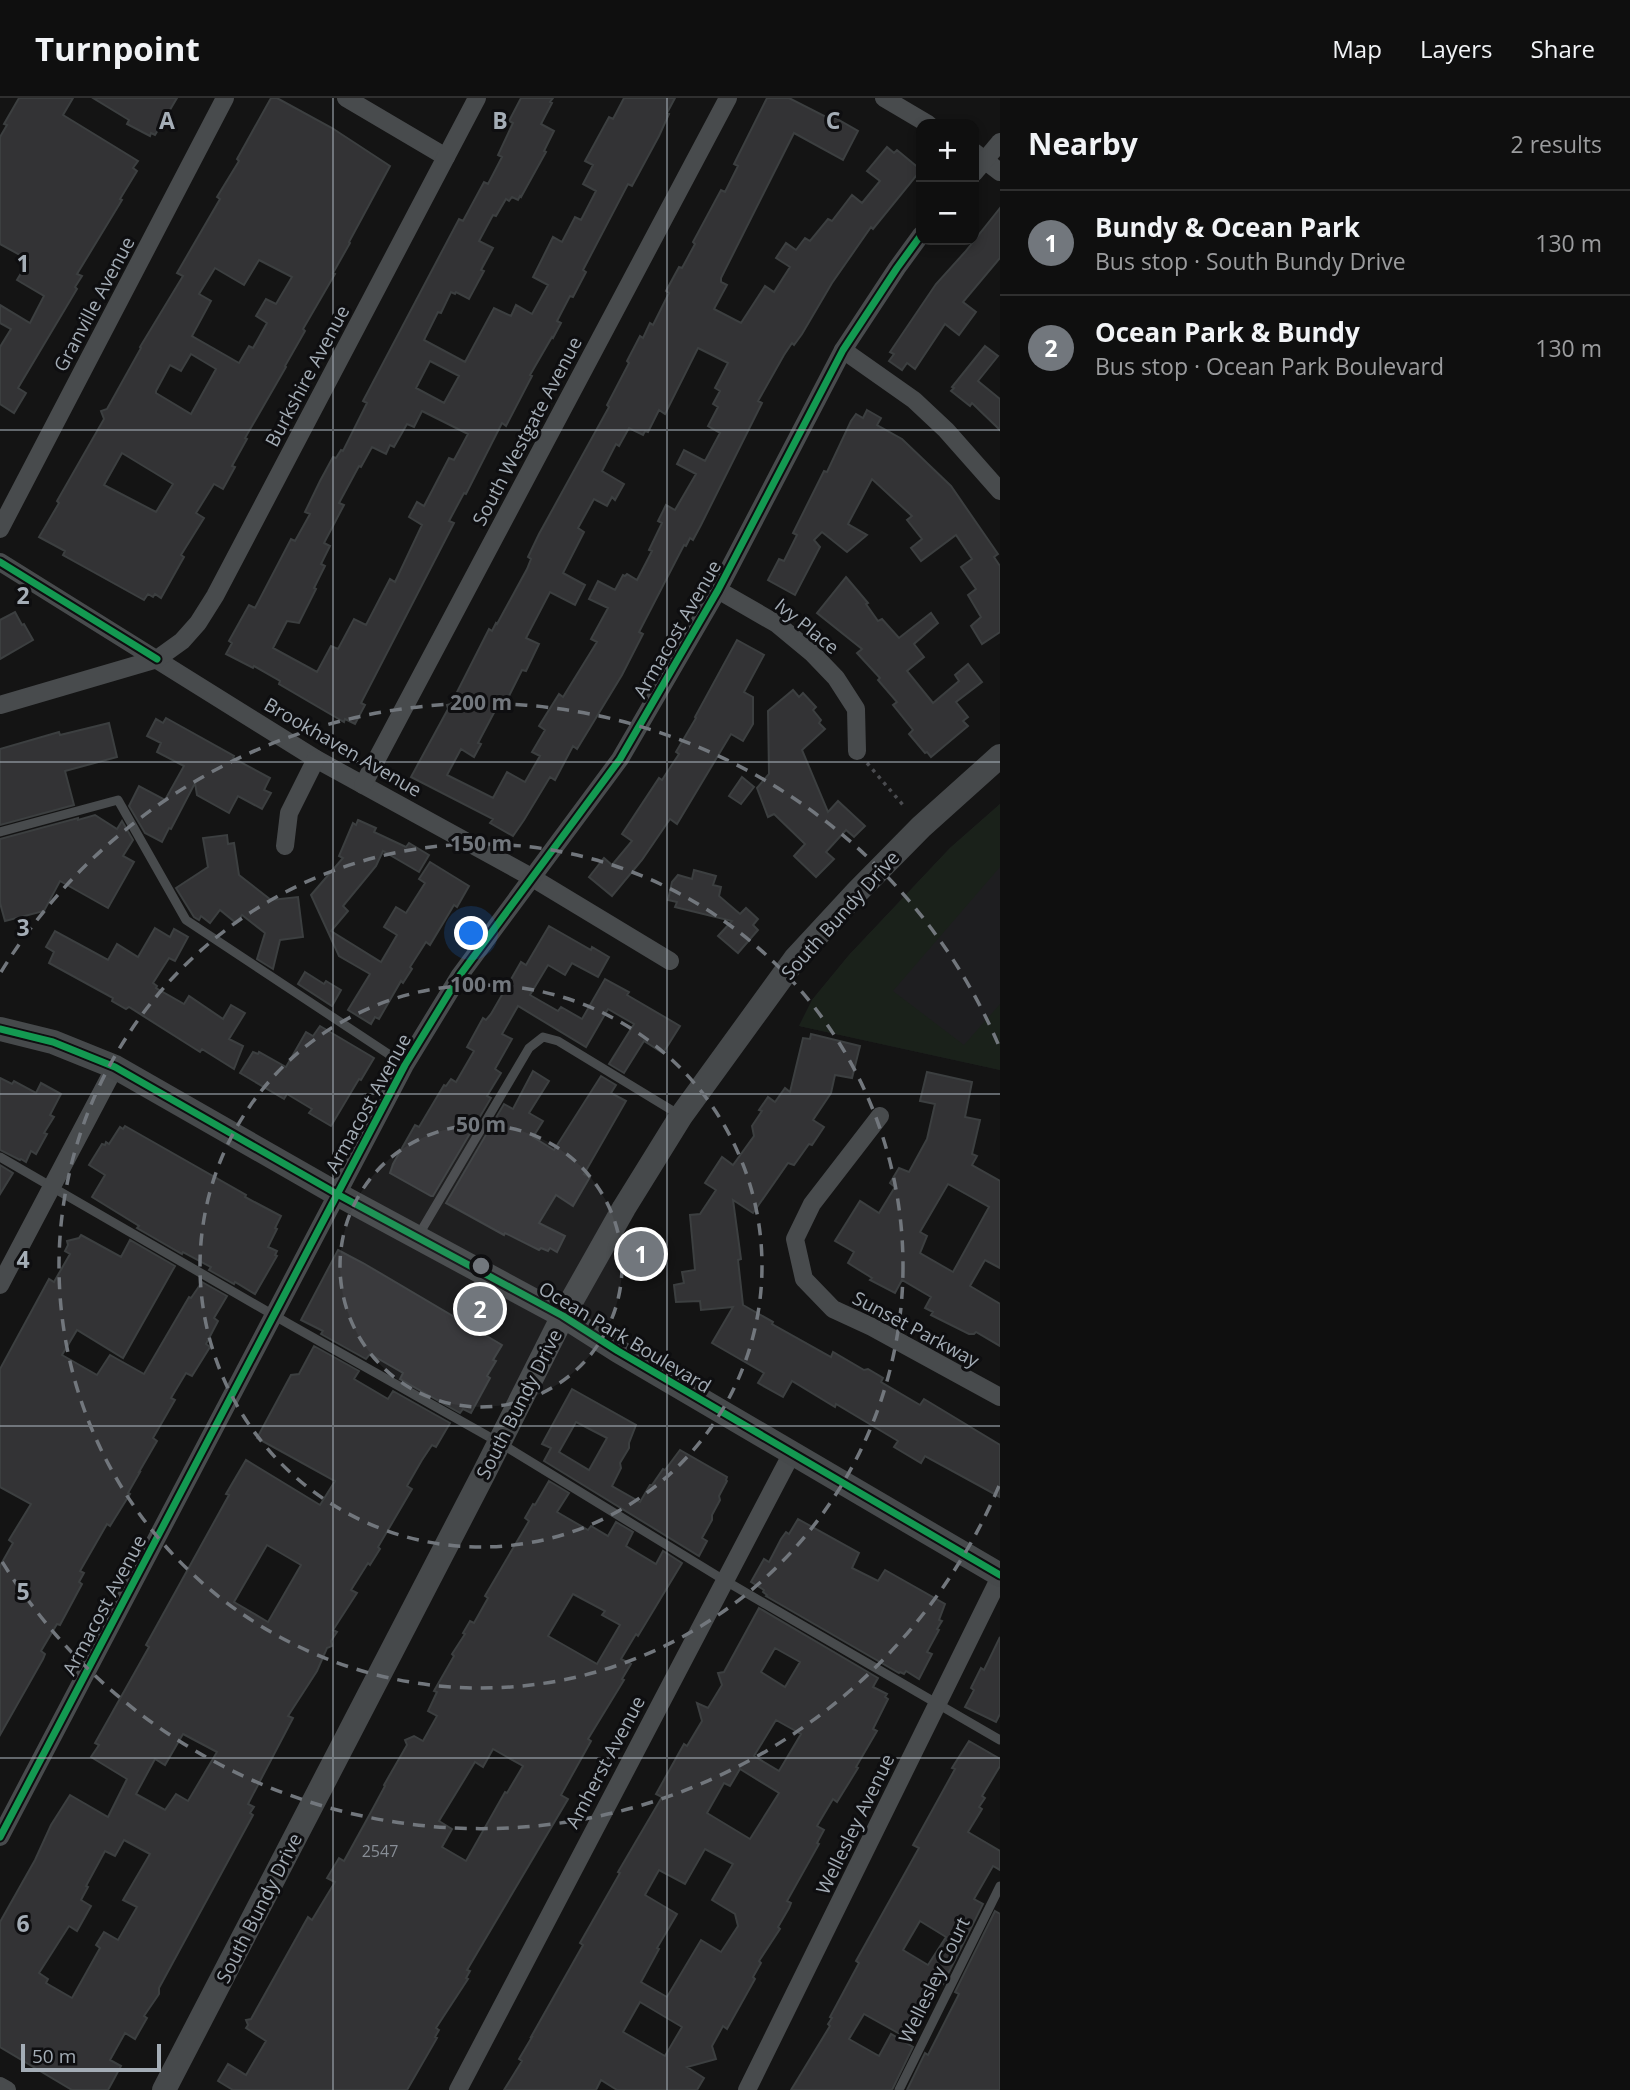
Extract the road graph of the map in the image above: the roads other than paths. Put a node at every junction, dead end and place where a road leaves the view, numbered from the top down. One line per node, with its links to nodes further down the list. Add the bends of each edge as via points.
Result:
1 (225, 98): 15 (street, Granville Avenue)
2 (346, 98): 8 (street)
3 (477, 98): 8 (street, Burkshire Avenue)
4 (728, 98): 23 (street, South Westgate Avenue)
5 (884, 98): 6 (street)
6 (920, 119)
7 (1000, 142): 9 (street)
8 (446, 157): 18 (street, Burkshire Avenue, via 215,596 182,641)
9 (979, 159)
10 (979, 162): 11 (street)
11 (1000, 172)
12 (916, 242): 13 (street, Armacost Avenue)
13 (843, 350): 14 (street, via 914,400); 17 (street, Armacost Avenue)
14 (1000, 491)
15 (0, 528)
16 (0, 562): 18 (street, Brookhaven Avenue)
17 (718, 590): 20 (street, Ivy Place, via 777,624 836,678 856,709); 26 (street, Armacost Avenue, via 620,759)
18 (157, 659): 19 (street); 22 (street, Brookhaven Avenue)
19 (0, 705)
20 (857, 751)
21 (1000, 756): 32 (main road, South Bundy Drive, via 921,827 795,960)
22 (316, 759): 23 (street, Brookhaven Avenue); 25 (street, via 289,813)
23 (363, 785): 26 (street, Brookhaven Avenue)
24 (0, 832): 29 (lane, via 118,800 186,920)
25 (285, 846)
26 (531, 877): 27 (street, Brookhaven Avenue); 29 (street, Armacost Avenue, via 460,975)
27 (670, 961)
28 (1, 1030): 30 (main road, Ocean Park Boulevard, via 53,1042)
29 (405, 1065): 35 (street, Armacost Avenue)
30 (115, 1067): 34 (street); 35 (main road, Ocean Park Boulevard)
31 (880, 1115): 40 (street, Sunset Parkway, via 811,1204 795,1239 804,1279 832,1309 872,1326)
32 (681, 1116): 36 (lane, via 558,1041 543,1037 529,1048); 39 (main road, South Bundy Drive)
33 (0, 1157): 34 (lane)
34 (52, 1186): 37 (street); 38 (lane)
35 (337, 1194): 36 (main road, Ocean Park Boulevard); 38 (street, Armacost Avenue)
36 (418, 1238): 39 (main road, Ocean Park Boulevard)
37 (0, 1285)
38 (273, 1315): 41 (lane); 47 (street, Armacost Avenue)
39 (563, 1316): 41 (main road, South Bundy Drive); 42 (main road, Ocean Park Boulevard)
40 (1000, 1397)
41 (500, 1443): 44 (lane); 51 (main road, South Bundy Drive)
42 (792, 1453): 43 (main road, Ocean Park Boulevard); 44 (street, Amherst Avenue)
43 (1000, 1576): 45 (street, Wellesley Avenue)
44 (724, 1580): 45 (lane); 52 (street, Amherst Avenue)
45 (938, 1705): 46 (lane); 53 (street, Wellesley Avenue)
46 (1000, 1740)
47 (0, 1837)
48 (1000, 1886): 54 (lane, Wellesley Court)
49 (0, 2086): 50 (street)
50 (7, 2090)
51 (164, 2090)
52 (457, 2090)
53 (747, 2090)
54 (899, 2090)

